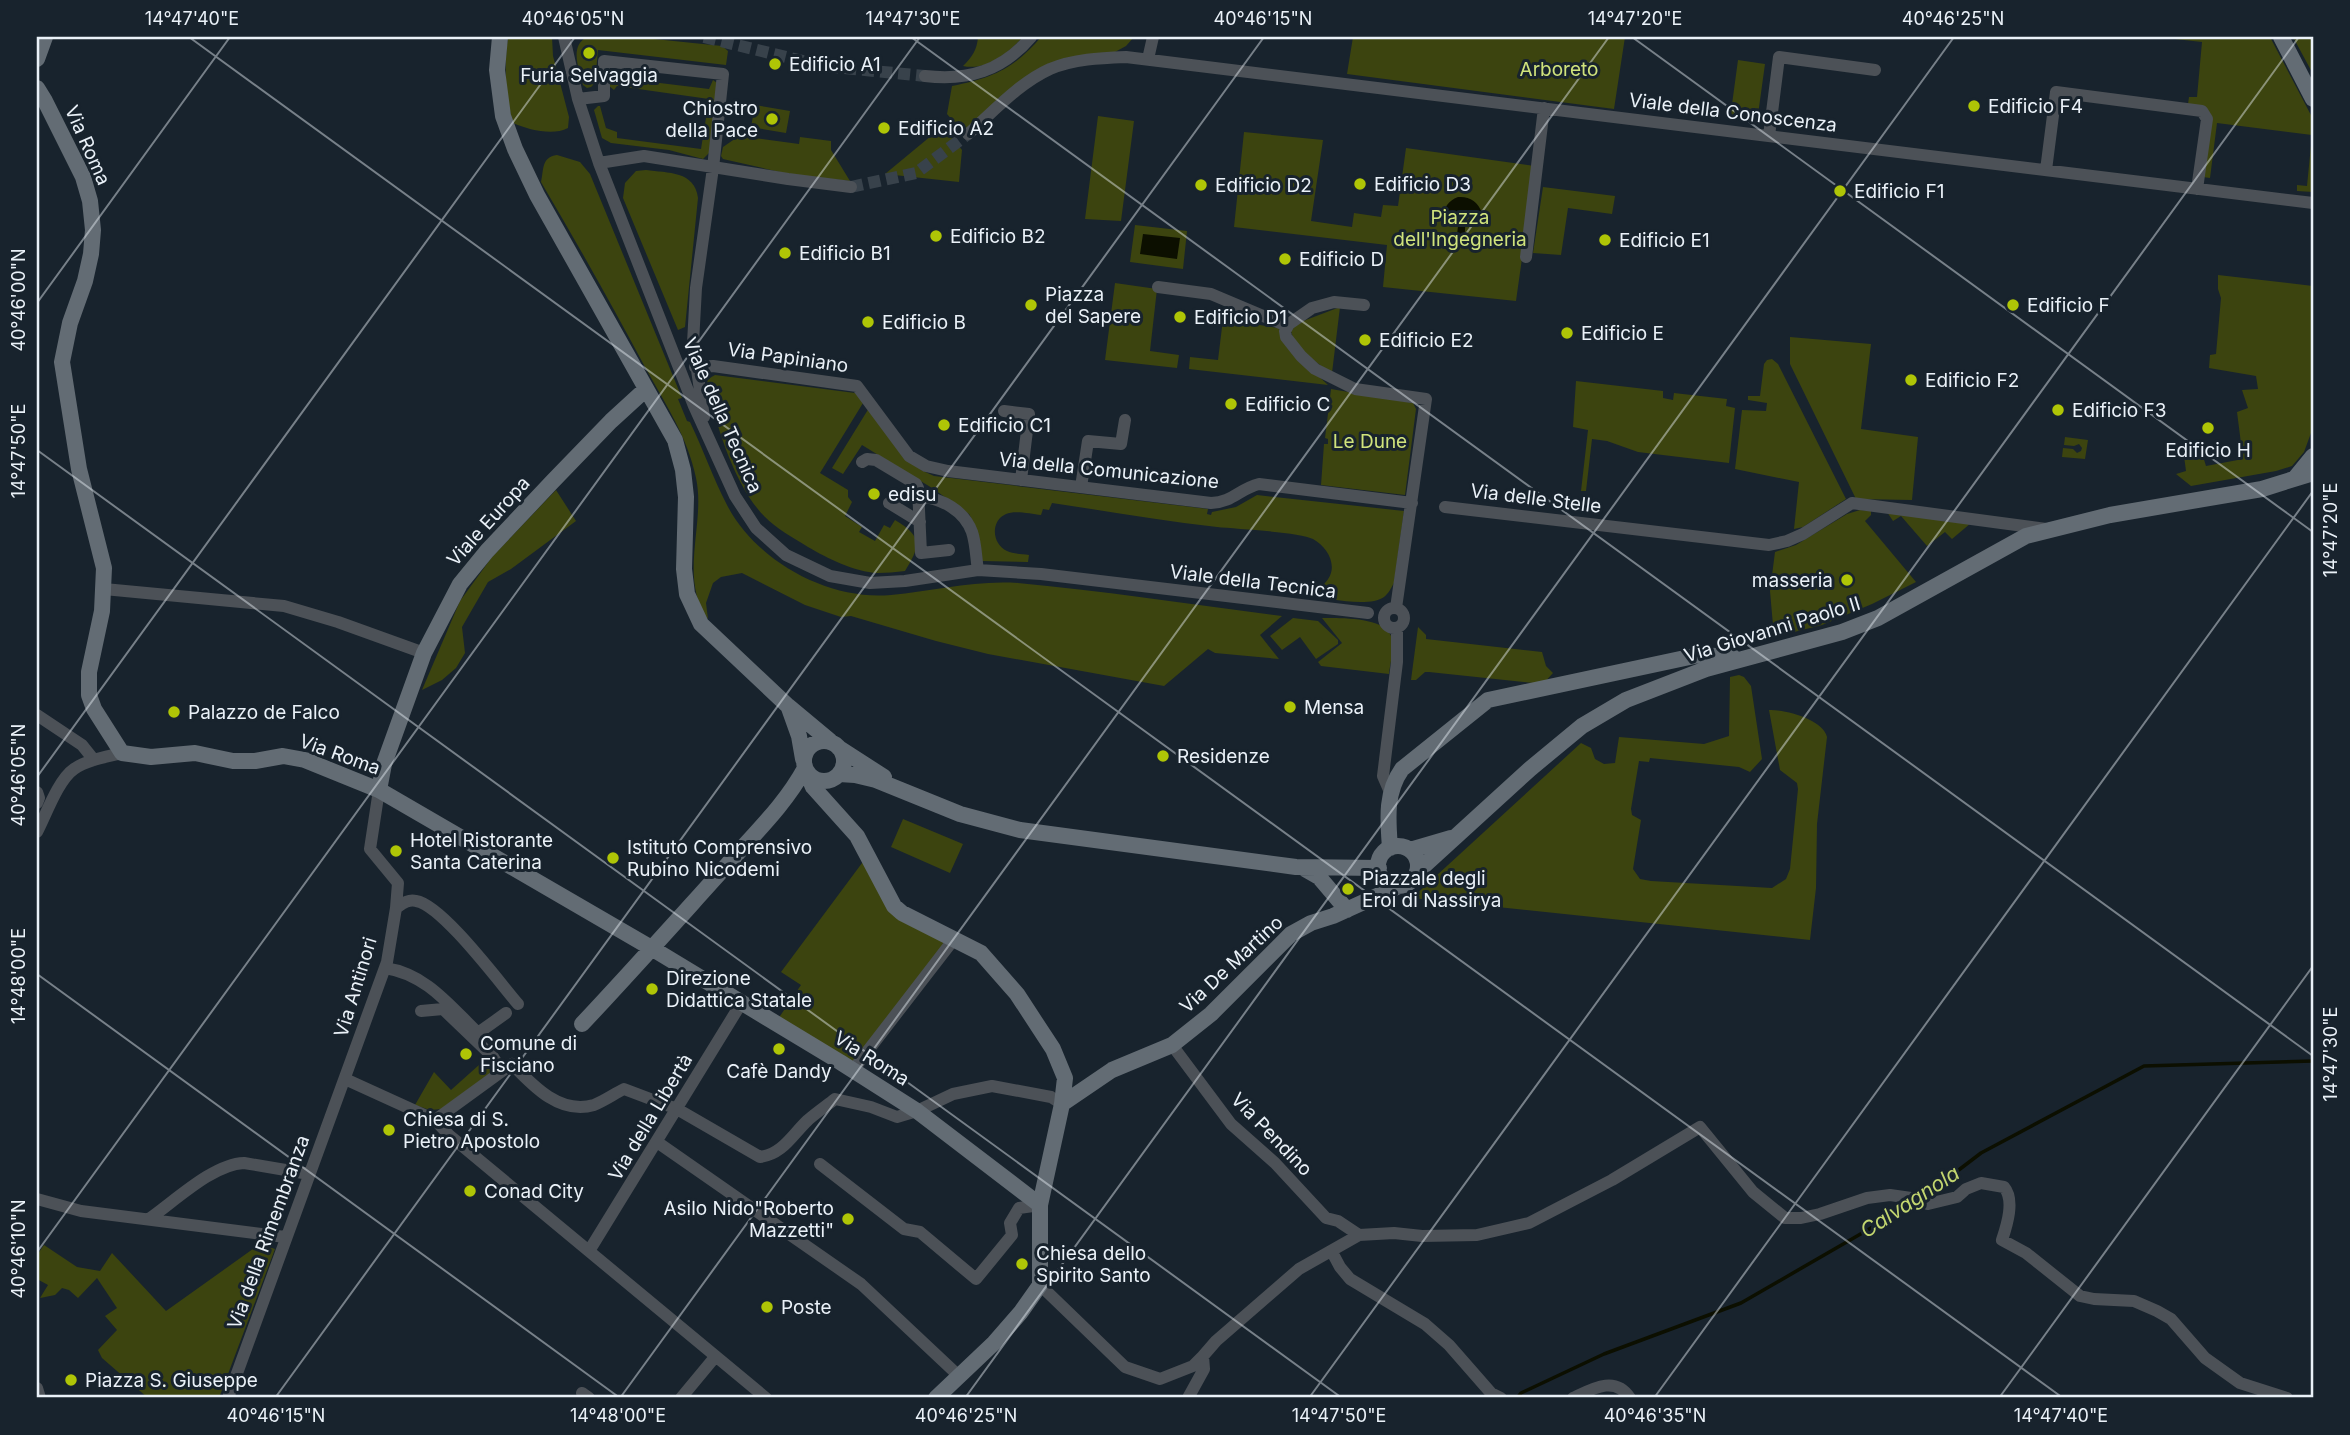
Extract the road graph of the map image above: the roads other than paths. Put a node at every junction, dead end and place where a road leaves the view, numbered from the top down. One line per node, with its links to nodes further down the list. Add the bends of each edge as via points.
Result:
1 (45, 37): 7 (street)
2 (500, 37): 29 (street, via 497,70 503,116 515,149)
3 (564, 37): 12 (street, Viale della Tecnica)
4 (1031, 37): 10 (street, via 986,71 948,78)
5 (1153, 37): 8 (street)
6 (2281, 37): 13 (street)
7 (37, 59)
8 (1148, 59): 14 (street, Viale della Conoscenza); 15 (street, Viale della Conoscenza, via 1094,58 1049,70)
9 (1875, 70): 16 (street, via 1779,57)
10 (925, 76)
11 (37, 88): 48 (street, Via Roma, via 83,177 90,201 91,254 62,362 79,468 104,568)
12 (578, 99): 17 (street, Viale della Tecnica); 18 (street, via 604,96 604,61 723,74)
13 (2313, 99)
14 (1544, 108): 16 (street, Viale della Conoscenza); 23 (street)
15 (968, 134)
16 (1769, 136): 19 (street, Viale della Conoscenza)
17 (599, 163): 18 (street, via 644,156); 27 (street, Viale della Tecnica)
18 (713, 168): 20 (street); 28 (street, via 696,288)
19 (2046, 170): 21 (street, Viale della Conoscenza); 21 (street, via 2056,92 2177,106 2202,111 2207,119)
20 (851, 187)
21 (2197, 188): 22 (street, Viale della Conoscenza)
22 (2313, 203)
23 (1526, 257)
24 (1158, 287): 26 (street, via 1212,294)
25 (1364, 305): 26 (street, via 1322,304)
26 (1287, 326): 42 (street, via 1285,334 1291,345 1315,369 1355,389 1426,399)
27 (666, 332): 28 (street, via 680,356); 33 (street, Viale della Tecnica)
28 (695, 364): 30 (street, Via Papiniano, via 857,386); 33 (street)
29 (646, 389): 52 (street, Viale Europa, via 487,551 460,584); 54 (street, via 674,440 684,470 687,594 701,624)
30 (869, 400): 38 (street, Via della Comunicazione, via 917,463)
31 (1004, 411): 38 (street, via 1029,414)
32 (1125, 420): 39 (street, via 1121,444 1088,441)
33 (706, 431): 47 (street, Viale della Tecnica, via 735,496 756,528 786,555 831,576 870,583)
34 (2313, 456): 37 (street)
35 (862, 462): 40 (street, via 876,460 916,484)
36 (2313, 473): 37 (street, Via Giovanni Paolo II)
37 (2294, 479): 45 (street, Via Giovanni Paolo II)
38 (1021, 480): 39 (street, Via della Comunicazione)
39 (1081, 487): 42 (street, Via della Comunicazione, via 1224,503 1244,487 1259,484)
40 (920, 495): 44 (street); 47 (street, via 946,503 965,520 972,532)
41 (889, 503): 44 (street)
42 (1412, 503): 49 (street)
43 (1445, 507): 45 (street, Via delle Stelle, via 1769,545 1803,534 1852,503)
44 (920, 522): 46 (street, via 921,553)
45 (2050, 529): 53 (street, Via Giovanni Paolo II, via 2016,541 1878,618)
46 (949, 550)
47 (978, 570): 50 (street, Viale della Tecnica)
48 (104, 589): 52 (street, via 284,606); 57 (street, Via Roma, via 89,695)
49 (1393, 609): 50 (street, Viale della Tecnica); 51 (street, via 1385,615); 51 (street, via 1405,617 1403,624)
50 (1368, 613): 51 (street, Viale della Tecnica)
51 (1391, 625): 64 (street, via 1397,662 1383,776)
52 (424, 653): 61 (street, Viale Europa)
53 (1749, 657): 64 (street, via 1699,655 1488,700 1402,769); 68 (street, Via Giovanni Paolo II, via 1626,700 1581,726)
54 (789, 706): 56 (street); 59 (street)
55 (37, 715): 58 (street, via 82,745)
56 (835, 745): 59 (street, via 823,740 813,744 806,750); 60 (street, via 844,757); 62 (street)
57 (122, 753): 58 (street); 61 (street, Via Roma, via 151,757 195,753 233,761 283,756)
58 (94, 760): 67 (street, via 66,775)
59 (805, 767): 60 (street, via 822,781); 66 (street, via 813,787); 78 (street, via 768,819)
60 (837, 775): 62 (street, via 876,780); 66 (street, via 832,797)
61 (379, 790): 75 (street, Via Antinori, via 370,849 398,883); 78 (street, Via Roma)
62 (903, 791): 71 (street, via 960,814 1020,830)
63 (37, 792): 65 (street)
64 (1390, 792): 69 (street)
65 (37, 803)
66 (837, 812): 77 (street, via 857,836 894,906)
67 (37, 832)
68 (1455, 837): 70 (street, Via Giovanni Paolo II); 73 (street, Via Giovanni Paolo II)
69 (1390, 848): 70 (street); 72 (street, via 1381,856)
70 (1410, 850): 73 (street, via 1417,859)
71 (1296, 867): 72 (street); 76 (street, via 1319,877)
72 (1379, 868): 74 (street, via 1383,879)
73 (1418, 872): 74 (street)
74 (1399, 886): 76 (street, Via De Martino)
75 (396, 908): 79 (street, Via Antinori); 81 (street, via 418,901 436,912)
76 (1347, 910): 85 (street, Via De Martino, via 1291,934 1211,1014)
77 (954, 939): 87 (street); 89 (street, via 981,953 1017,994 1053,1049 1065,1078)
78 (653, 949): 80 (street, Via Roma); 84 (street)
79 (385, 968): 83 (street, via 404,971 426,983 478,1033); 88 (street, Via Antinori)
80 (742, 1002): 87 (street, Via Roma); 90 (street, Via della Libertà)
81 (518, 1004)
82 (421, 1012): 86 (street, via 443,1009)
83 (506, 1013)
84 (582, 1024)
85 (1172, 1045): 89 (street, Via De Martino, via 1112,1070); 99 (street, Via Pendino, via 1231,1124 1326,1218)
86 (502, 1070): 90 (street, via 512,1064 548,1097 570,1107 593,1105 624,1089); 92 (street)
87 (853, 1070): 91 (street, Via Roma)
88 (345, 1079): 92 (street); 95 (street, Via della Rimembranza)
89 (1062, 1104): 91 (street, via 1051,1097 992,1086 953,1094); 97 (street)
90 (677, 1109): 91 (street, via 760,1157 773,1155 835,1099 897,1117); 93 (street, Via della Libertà)
91 (917, 1111): 97 (street, Via Roma)
92 (435, 1120): 101 (street)
93 (657, 1142): 101 (street, Via della Libertà); 106 (street, via 861,1284)
94 (820, 1164): 97 (street, via 904,1229 920,1232 976,1279 1012,1236 1010,1223 1019,1208)
95 (309, 1174): 98 (street, via 244,1163 230,1165); 100 (street, Via della Rimembranza)
96 (37, 1199): 98 (street, via 81,1211)
97 (1041, 1199): 103 (street)
98 (149, 1219): 100 (street)
99 (1359, 1235): 102 (street); 115 (street, via 1477,1235 1529,1223 1700,1127 1753,1192 1785,1218 1820,1214 1867,1198 1890,1195 1928,1205 1957,1197 1981,1183 2004,1186 2009,1211 2003,1240 2080,1296 2134,1301 2157,1311 2205,1358 2240,1383)
100 (285, 1237): 107 (street, Via della Rimembranza)
101 (589, 1251): 105 (street)
102 (1332, 1252): 104 (street, via 1298,1269); 112 (street, via 1350,1279 1424,1324)
103 (1040, 1285): 104 (street, via 1125,1367 1160,1380 1193,1366); 106 (street)
104 (1203, 1356): 111 (street, via 1204,1369)
105 (715, 1357): 108 (street); 109 (street)
106 (960, 1377): 110 (street)
107 (228, 1398)
108 (681, 1398)
109 (766, 1398)
110 (936, 1398)
111 (1188, 1398)
112 (1501, 1398)
113 (1573, 1398): 114 (street, via 1598,1386 1614,1385)
114 (1630, 1398)
115 (2287, 1398)

